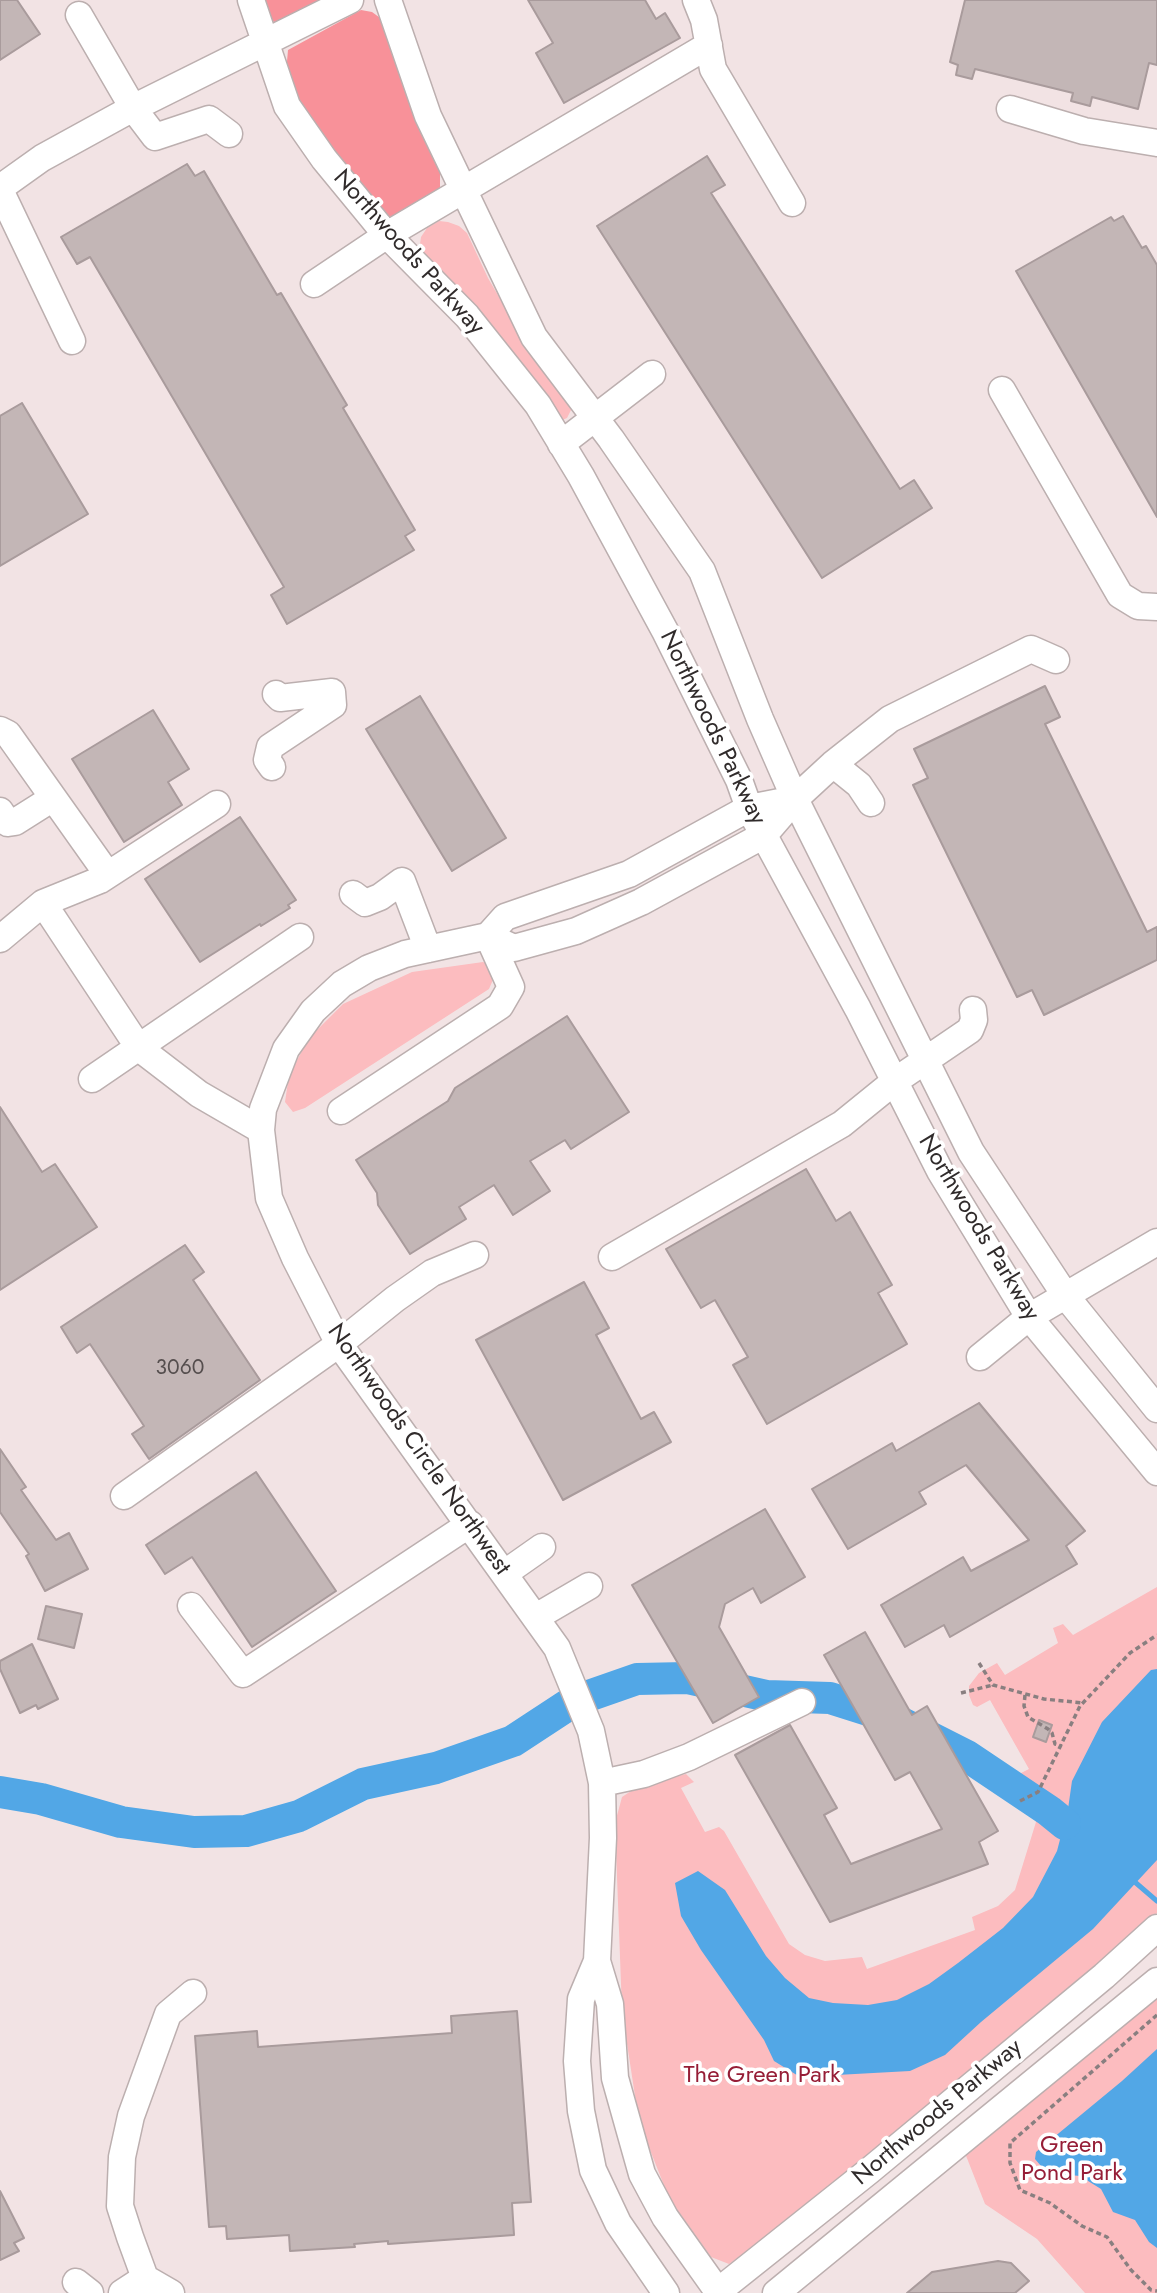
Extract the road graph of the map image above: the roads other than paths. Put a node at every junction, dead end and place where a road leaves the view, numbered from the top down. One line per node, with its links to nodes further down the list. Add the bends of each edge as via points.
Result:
1 (251, 0): 6 (street, Northwoods Parkway)
2 (350, 0): 6 (street)
3 (387, 0): 13 (street, Northwoods Parkway, via 428,116)
4 (696, 0): 7 (street)
5 (79, 15): 8 (street)
6 (265, 44): 8 (street); 15 (street, Northwoods Parkway, via 286,106)
7 (709, 45): 13 (street); 14 (street, via 713,69)
8 (133, 108): 10 (street, via 156,137 209,120); 12 (street, via 42,158)
9 (1010, 109): 11 (street, via 1084,131)
10 (229, 134)
11 (1157, 143)
12 (0, 189): 17 (street)
13 (463, 190): 15 (street); 20 (street, Northwoods Parkway, via 534,337)
14 (792, 203)
15 (387, 235): 16 (street); 21 (street, Northwoods Parkway, via 467,316 538,405)
16 (314, 284)
17 (72, 341)
18 (652, 373): 20 (street)
19 (1002, 390): 22 (street, via 1120,595 1138,606)
20 (595, 417): 21 (street); 29 (street, Northwoods Parkway, via 702,571)
21 (561, 444): 32 (street, Northwoods Parkway, via 665,631)
22 (1157, 607)
23 (1056, 660): 26 (street, via 1031,649 890,719)
24 (276, 694): 27 (street, via 280,698 332,692 333,705 270,747 267,760)
25 (0, 730): 28 (street, via 8,734)
26 (833, 764): 29 (street); 30 (street, via 859,785)
27 (272, 767)
28 (52, 798): 33 (street, via 15,822 8,823); 35 (street)
29 (795, 799): 32 (street, Northwoods Circle Northwest); 34 (street, Northwoods Circle Northwest); 44 (street, Northwoods Parkway)
30 (871, 803)
31 (216, 804): 35 (street)
32 (749, 808): 34 (street, Northwoods Parkway); 38 (street, Northwoods Circle Northwest, via 629,874 505,917)
33 (0, 811)
34 (764, 835): 38 (street, Northwoods Circle Northwest, via 641,902 576,930 514,948); 46 (street, Northwoods Parkway)
35 (107, 875): 37 (street)
36 (353, 894): 41 (street, via 365,903 402,881)
37 (43, 903): 40 (street); 43 (street)
38 (488, 936): 41 (street, Northwoods Circle Northwest); 47 (street, via 511,988 500,1006)
39 (300, 937): 43 (street)
40 (0, 939)
41 (428, 949): 48 (street, Northwoods Circle Northwest, via 369,968 342,984 313,1011 286,1049 263,1109)
42 (973, 1010): 44 (street, via 970,1030)
43 (139, 1048): 45 (street); 48 (street, via 199,1094)
44 (925, 1060): 46 (street); 52 (street, Northwoods Parkway, via 971,1152)
45 (92, 1079)
46 (895, 1081): 51 (street, via 842,1124); 53 (street, Northwoods Parkway, via 940,1171)
47 (341, 1111)
48 (261, 1130): 54 (street, Northwoods Circle Northwest, via 269,1198)
49 (1157, 1242): 52 (street)
50 (475, 1255): 54 (street, via 432,1273)
51 (612, 1257)
52 (1065, 1295): 53 (street); 56 (street, Northwoods Parkway)
53 (1029, 1317): 55 (street); 57 (street, Northwoods Parkway)
54 (339, 1344): 58 (street); 59 (street, Northwoods Circle Northwest)
55 (980, 1357)
56 (1157, 1409)
57 (1157, 1472)
58 (124, 1496)
59 (470, 1524): 61 (street, Northwoods Circle Northwest); 63 (street, via 243,1674)
60 (542, 1547): 61 (street)
61 (505, 1573): 64 (street, Northwoods Circle Northwest)
62 (589, 1586): 64 (street)
63 (191, 1606)
64 (536, 1617): 66 (street, Northwoods Circle Northwest, via 557,1648 591,1731)
65 (803, 1702): 66 (street, via 689,1757)
66 (602, 1783): 68 (street, Northwoods Circle Northwest)
67 (1157, 1927): 72 (street, Northwoods Parkway, via 1104,1976)
68 (597, 1961): 72 (street, Northwoods Circle Northwest, via 610,2004 615,2078 642,2174 665,2217); 75 (street, Northwoods Circle Northwest, via 581,1999 577,2061 593,2170 618,2223)
69 (1157, 1981): 76 (street, Northwoods Parkway)
70 (193, 1993): 71 (street, via 168,2014 131,2116 122,2157 120,2206)
71 (145, 2278): 73 (street); 74 (street)
72 (718, 2292)
73 (122, 2293)
74 (171, 2293)
75 (666, 2293)
76 (776, 2293)

